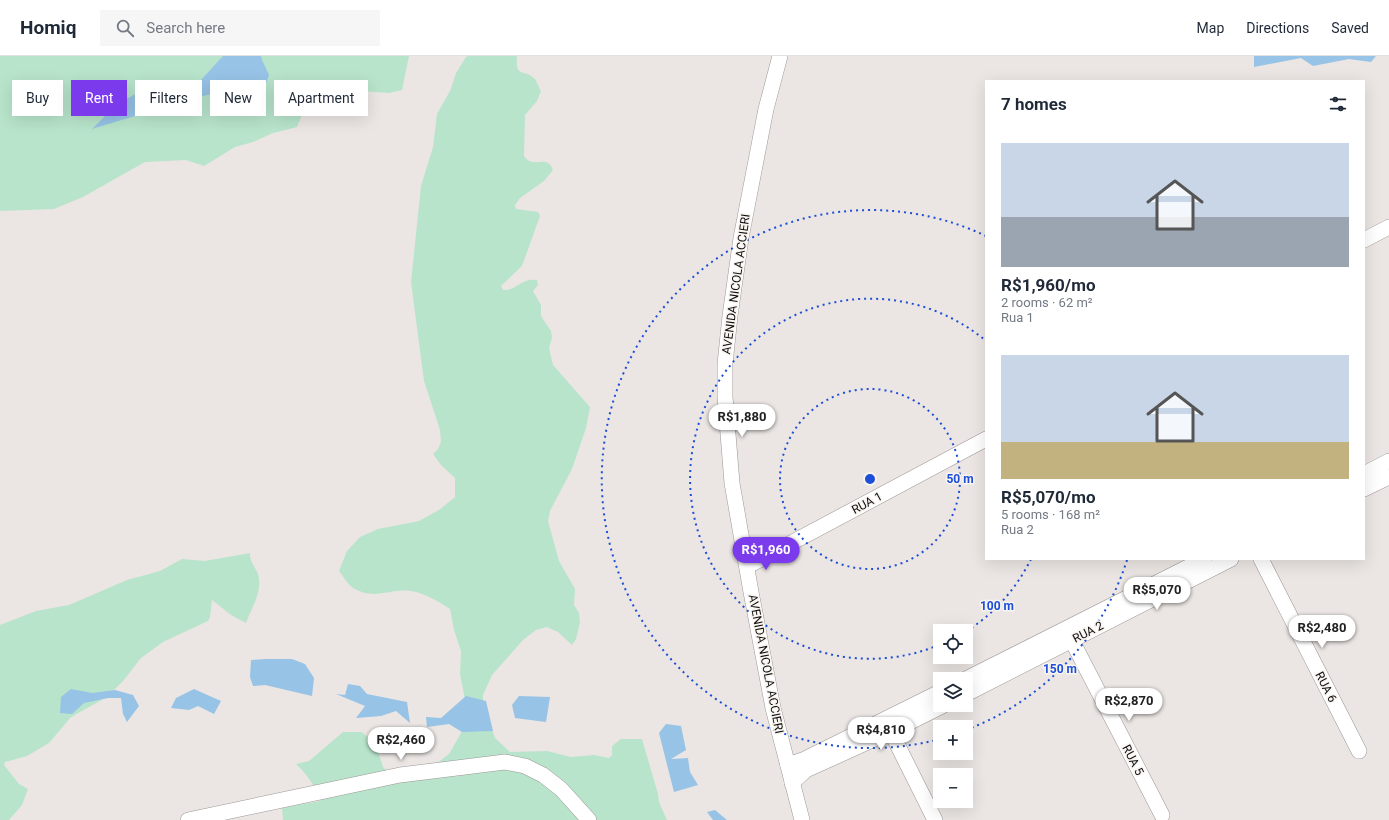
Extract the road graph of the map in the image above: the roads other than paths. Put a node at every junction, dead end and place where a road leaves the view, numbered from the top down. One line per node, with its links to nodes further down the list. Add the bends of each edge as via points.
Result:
1 (780, 56): 12 (street, AVENIDA NICOLA ACCIERI, via 766,109 741,238 725,364 732,483)
2 (1389, 227): 3 (street)
3 (1365, 239)
4 (985, 440): 12 (street, RUA 1)
5 (1389, 462): 6 (street)
6 (1365, 474)
7 (1389, 477): 8 (street)
8 (1365, 489)
9 (1202, 560): 13 (street, RUA 2)
10 (1229, 560): 13 (street, RUA 2)
11 (1261, 560): 19 (street, RUA 6)
12 (748, 566): 20 (street, AVENIDA NICOLA ACCIERI, via 774,708)
13 (1069, 635): 14 (street, RUA 2); 15 (street, RUA 2); 22 (street, RUA 5)
14 (973, 676)
15 (973, 690)
16 (933, 696): 18 (street)
17 (933, 709): 18 (street)
18 (887, 726): 20 (street); 21 (street, via 806,770); 26 (street)
19 (1359, 751)
20 (788, 765): 21 (street, AVENIDA NICOLA ACCIERI)
21 (792, 783): 25 (street, AVENIDA NICOLA ACCIERI)
22 (1162, 815)
23 (188, 820): 24 (street, via 400,775 505,762 525,766 543,775 561,789)
24 (589, 820)
25 (802, 820)
26 (934, 820)

